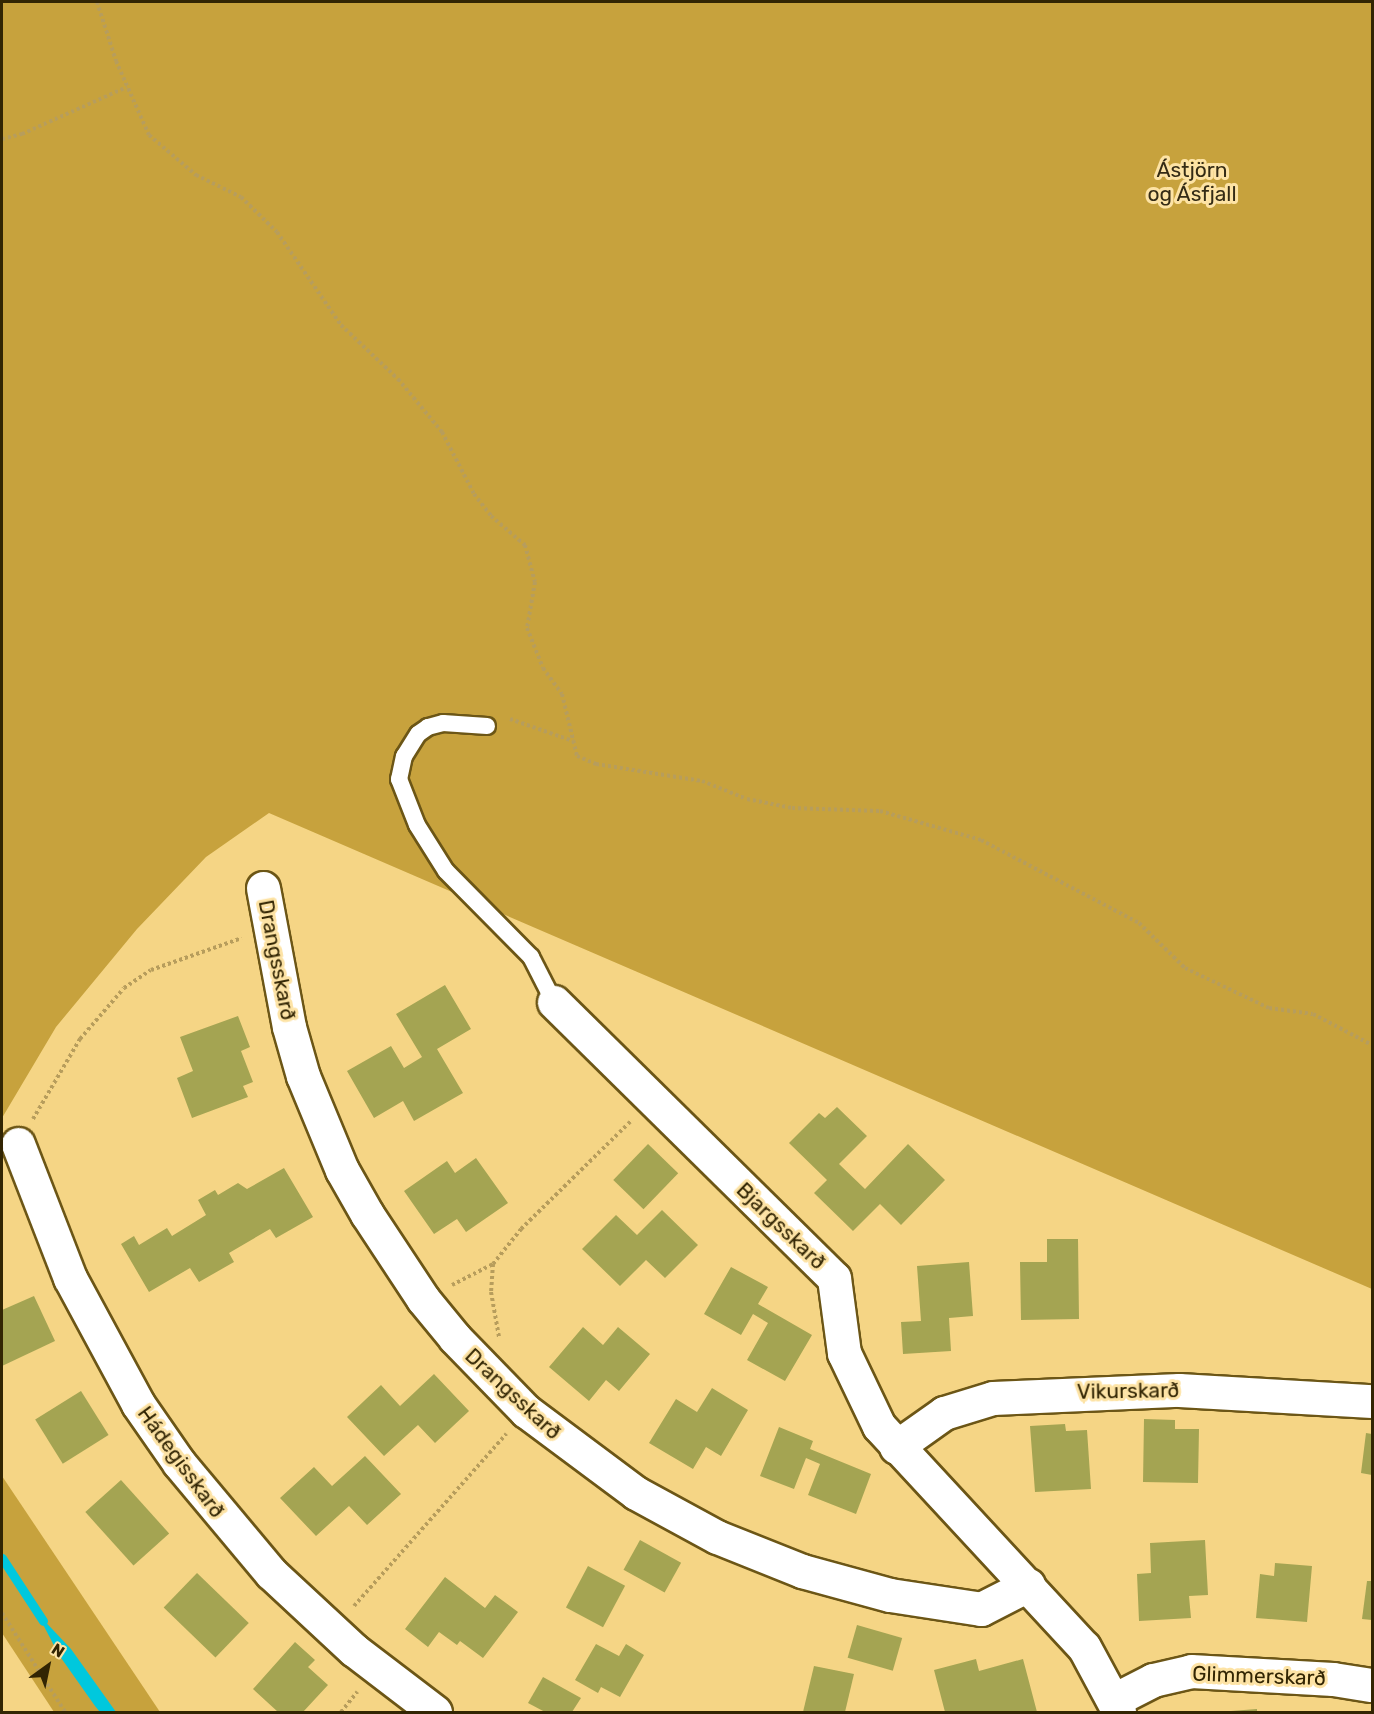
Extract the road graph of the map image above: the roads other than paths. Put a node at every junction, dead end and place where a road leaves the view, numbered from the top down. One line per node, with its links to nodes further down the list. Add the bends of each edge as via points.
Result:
1 (487, 726): 3 (lane, via 442,723 428,727 418,734 404,756 399,779 417,825 446,872 531,957)
2 (263, 888): 7 (street, Drangsskarð, via 289,1027 322,1123 366,1214 423,1299 497,1383 561,1440 636,1493 759,1555 845,1584 981,1609)
3 (554, 1002): 6 (street, Bjargsskarð, via 834,1278 838,1328 853,1378 869,1410)
4 (18, 1144): 10 (street, Hádegisskarð, via 70,1278 132,1393 179,1463 223,1519 322,1623)
5 (1372, 1401): 6 (street, Vikurskarð, via 1179,1390 993,1398 944,1413)
6 (896, 1447): 7 (street, Bjargsskarð)
7 (1028, 1585): 9 (street, Bjargsskarð, via 1084,1647)
8 (1372, 1685): 9 (street, Glimmerskarð, via 1191,1671 1153,1680)
9 (1116, 1706)
10 (435, 1713)

